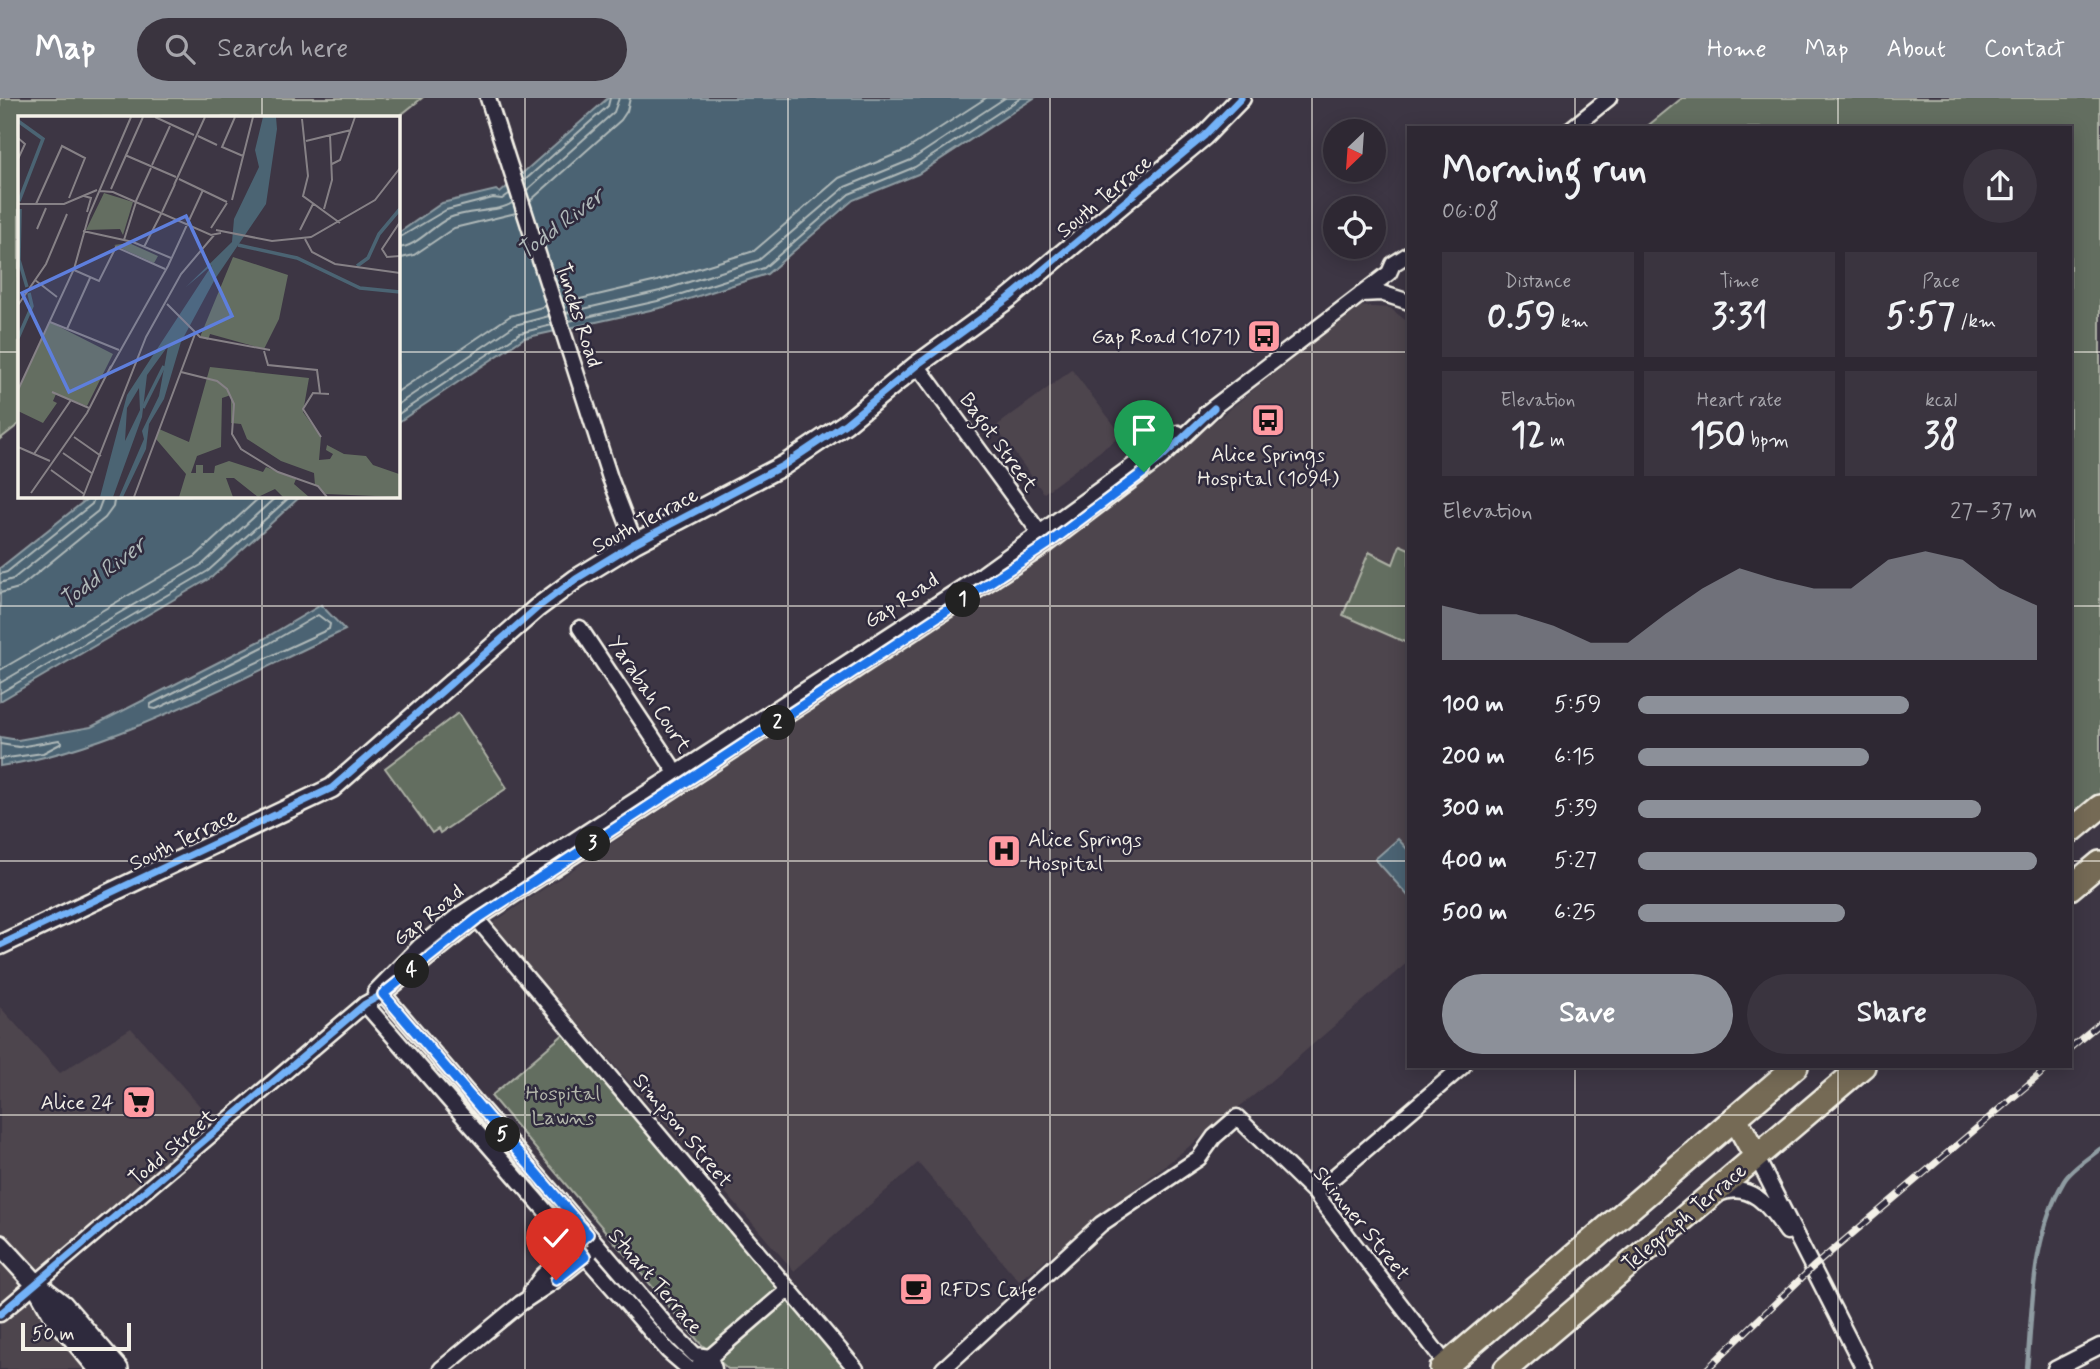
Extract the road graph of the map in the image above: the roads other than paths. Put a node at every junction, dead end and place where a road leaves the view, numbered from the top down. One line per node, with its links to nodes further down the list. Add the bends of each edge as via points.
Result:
1 (488, 98): 11 (street, Tuncks Road)
2 (1241, 98): 9 (street, South Terrace, via 1204,135 1009,298)
3 (1609, 98): 4 (street)
4 (1574, 126)
5 (1407, 257): 6 (street, Gap Road, via 1393,264)
6 (1389, 273): 7 (street, Gap Road); 8 (street, via 1389,285)
7 (1361, 294): 8 (street); 10 (street, Gap Road, via 1214,408 1161,458)
8 (1405, 300)
9 (917, 365): 10 (street, Bagot Street); 11 (street, South Terrace, via 784,466)
10 (1044, 538): 13 (street, Gap Road)
11 (635, 543): 19 (street, South Terrace, via 537,608 332,788)
12 (580, 628): 13 (street, Yarabah Court)
13 (680, 779): 18 (street, Gap Road); 20 (street, Gap Road, via 459,915 412,953)
14 (2100, 807): 15 (highway)
15 (2072, 830)
16 (2100, 863): 17 (highway)
17 (2072, 886)
18 (477, 919): 20 (street, Gap Road); 35 (street, Simpson Street)
19 (0, 945)
20 (380, 991): 21 (street, Gap Road); 29 (street, Stuart Terrace)
21 (365, 1004): 31 (street, Stuart Terrace); 34 (street, Todd Street)
22 (1461, 1068): 27 (street)
23 (1794, 1068): 25 (highway, Telegraph Terrace)
24 (1861, 1068): 26 (highway, Telegraph Terrace)
25 (1735, 1118): 26 (highway); 40 (highway, Telegraph Terrace)
26 (1756, 1156): 28 (highway, Telegraph Terrace); 33 (street)
27 (1315, 1193): 40 (street, Skinner Street); 48 (street, Skinner Street, via 1237,1117 1199,1158 1101,1224)
28 (1705, 1199): 33 (street, via 1733,1189 1749,1192 1772,1212); 49 (highway, Telegraph Terrace)
29 (593, 1240): 31 (street); 32 (street); 39 (street, Stuart Terrace, via 684,1345)
30 (0, 1245): 34 (main road)
31 (576, 1245): 32 (street, Stuart Terrace); 36 (street)
32 (585, 1257): 36 (street); 45 (street, Stuart Terrace)
33 (1813, 1267): 50 (street)
34 (36, 1284): 37 (street, Todd Street); 42 (main road, via 53,1314); 43 (main road, via 63,1305)
35 (789, 1289): 39 (street); 47 (street, Simpson Street)
36 (521, 1303): 44 (street)
37 (0, 1314)
38 (2100, 1346): 41 (street)
39 (712, 1363): 46 (street)
40 (1444, 1367)
41 (2056, 1368)
42 (99, 1369)
43 (118, 1369)
44 (441, 1369)
45 (689, 1369)
46 (696, 1369)
47 (856, 1369)
48 (943, 1369)
49 (1506, 1369)
50 (1864, 1369)

